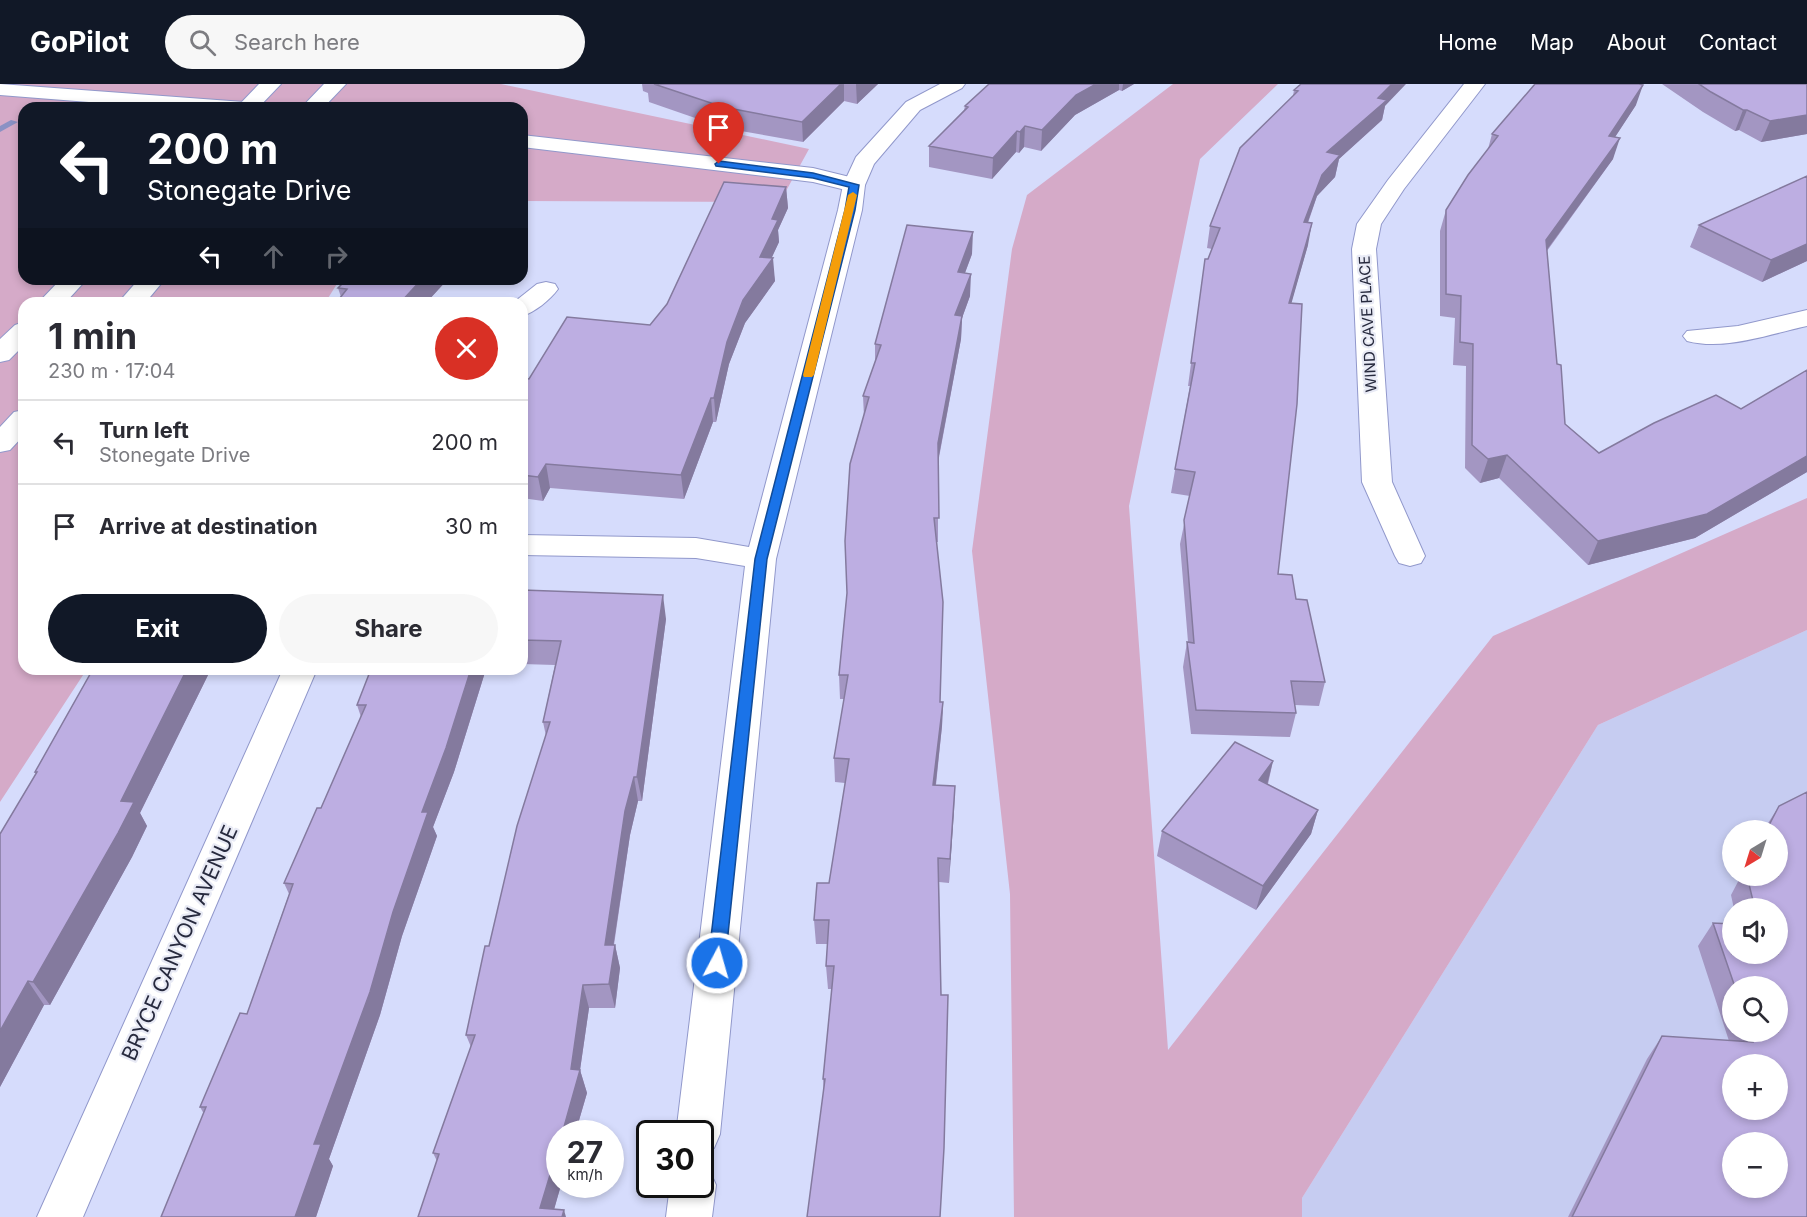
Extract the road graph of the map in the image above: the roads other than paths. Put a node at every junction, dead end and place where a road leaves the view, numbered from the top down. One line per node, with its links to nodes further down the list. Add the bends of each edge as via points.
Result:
1 (271, 84): 7 (street)
2 (336, 84): 8 (street)
3 (955, 84): 10 (street, via 913,106 864,162)
4 (1475, 84): 24 (street, WIND CAVE PLACE, via 1369,224 1364,249 1377,482)
5 (0, 89): 6 (street)
6 (168, 102)
7 (252, 102)
8 (317, 102)
9 (528, 142): 10 (street, via 813,175)
10 (854, 185): 25 (street)
11 (69, 285): 14 (street)
12 (148, 285): 15 (street)
13 (546, 289): 16 (street)
14 (57, 297)
15 (136, 297)
16 (528, 303)
17 (1807, 318): 19 (street, via 1738,334)
18 (18, 336): 20 (street)
19 (1696, 336)
20 (0, 354)
21 (18, 424): 22 (street)
22 (0, 444)
23 (528, 545): 25 (street, via 696,548)
24 (1410, 556)
25 (761, 559): 27 (street)
26 (297, 675): 29 (street, BRYCE CANYON AVENUE)
27 (700, 1120)
28 (691, 1198): 30 (street)
29 (60, 1217)
30 (689, 1217)

